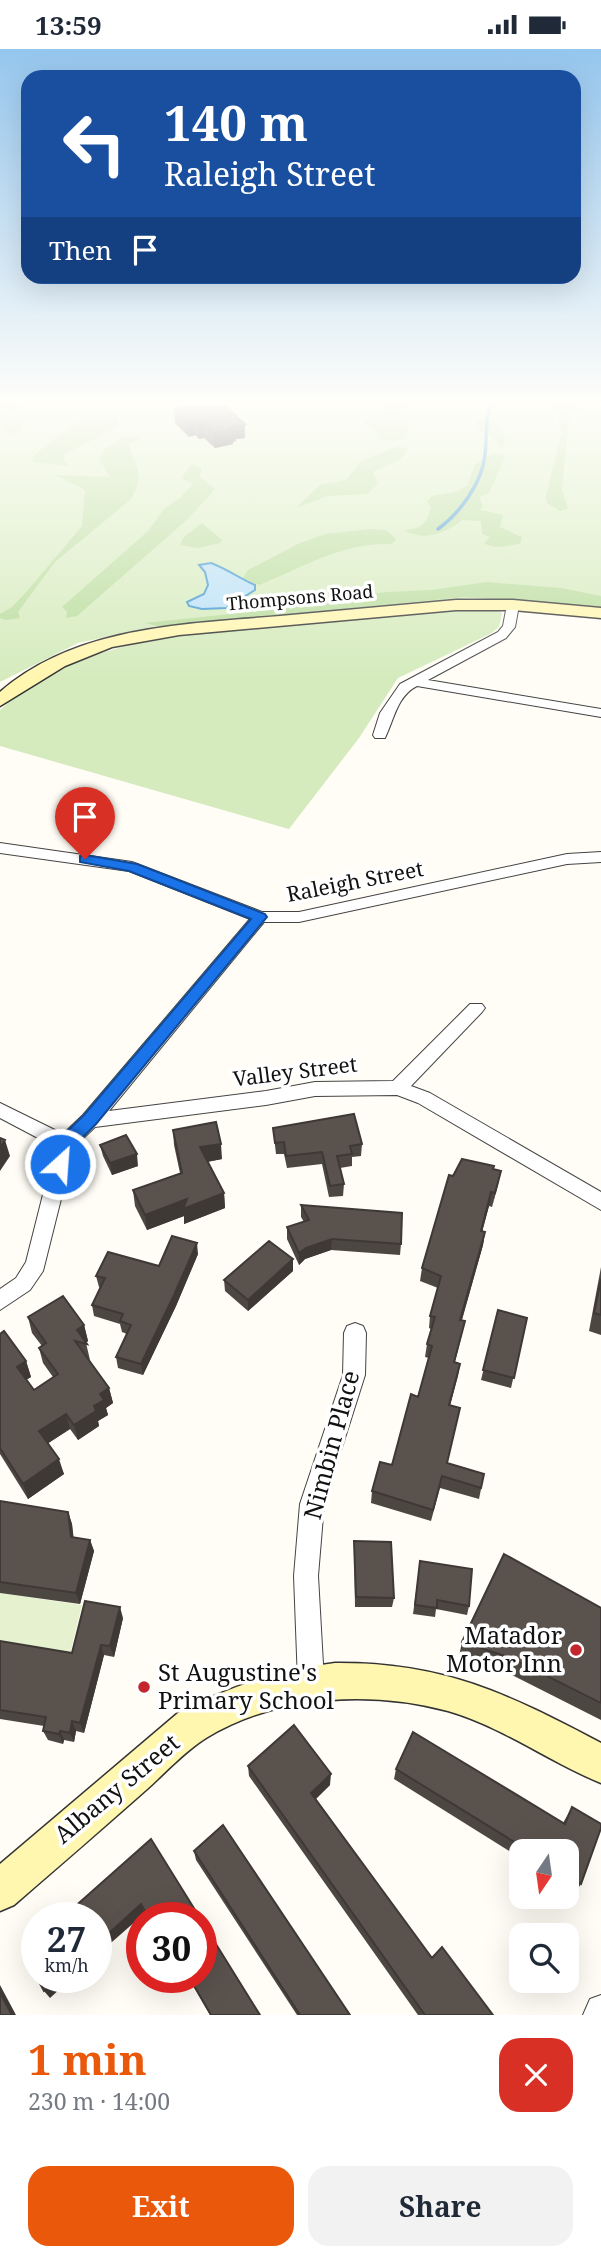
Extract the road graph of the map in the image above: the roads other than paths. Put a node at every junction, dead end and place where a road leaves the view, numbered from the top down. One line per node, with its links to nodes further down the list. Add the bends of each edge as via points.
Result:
1 (513, 605): 2 (street, Thompsons Road); 3 (street, via 509,627 502,635); 4 (street, Thompsons Road, via 456,605 152,634 108,643 59,662)
2 (601, 613)
3 (418, 682): 5 (street); 6 (street, via 405,687 387,713)
4 (0, 701)
5 (601, 713)
6 (380, 735)
7 (0, 848): 9 (street, Raleigh Street, via 132,867)
8 (601, 857): 9 (street, Raleigh Street, via 566,859 299,917)
9 (260, 917): 13 (street)
10 (476, 1008): 11 (street)
11 (398, 1087): 13 (street, Valley Street, via 315,1090); 15 (street, Valley Street)
12 (0, 1110): 14 (street)
13 (90, 1120): 14 (street)
14 (65, 1145): 16 (street, via 36,1265 23,1284)
15 (601, 1202)
16 (0, 1301)
17 (355, 1333): 18 (street, Nimbin Place, via 354,1375 312,1504 306,1576)
18 (311, 1682): 19 (street, Albany Street, via 347,1679 427,1688 483,1705); 20 (street, Albany Street, via 223,1707 191,1726)
19 (601, 1764)
20 (0, 1891)
21 (601, 2010): 22 (street)
22 (598, 2015)

